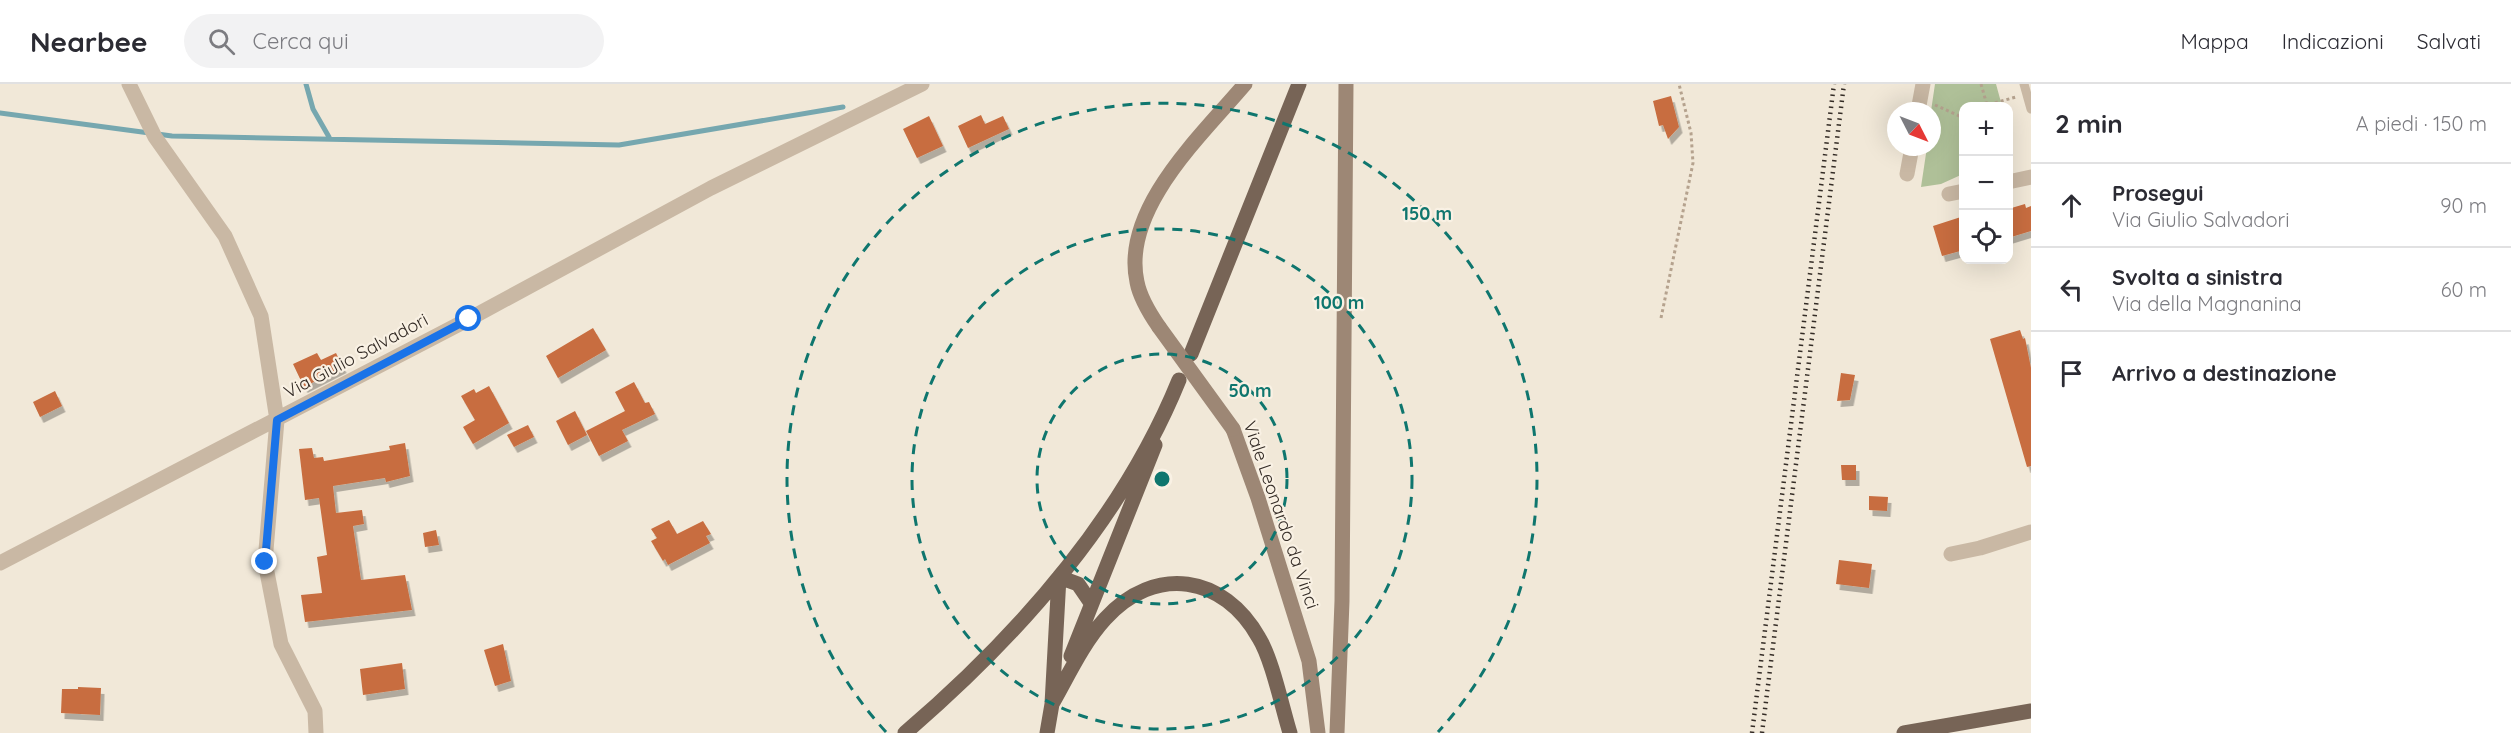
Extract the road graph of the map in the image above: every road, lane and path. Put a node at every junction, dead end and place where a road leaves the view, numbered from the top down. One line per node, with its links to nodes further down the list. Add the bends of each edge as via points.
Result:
1 (129, 84): 23 (street, via 154,137 225,236 261,316)
2 (922, 84): 23 (street, Via Giulio Salvadori, via 711,188)
3 (1245, 84): 35 (main road, Viale Leonardo da Vinci, bridge, via 1157,189 1134,257 1137,283 1159,327 1233,429 1309,661)
4 (1299, 84): 20 (main road)
5 (1346, 84): 36 (main road, Viale Leonardo da Vinci, via 1342,601)
6 (1679, 84): 19 (path, via 1693,163)
7 (1981, 84): 11 (path)
8 (2024, 84): 9 (lane)
9 (2027, 95): 12 (path); 13 (lane)
10 (1920, 98): 14 (path)
11 (1984, 102)
12 (2000, 102)
13 (2031, 109)
14 (1959, 116)
15 (1910, 156): 16 (street)
16 (1907, 174)
17 (2031, 177): 18 (street)
18 (2013, 181)
19 (1661, 318)
20 (1191, 354)
21 (1179, 380): 22 (main road)
22 (1166, 412): 27 (main road, via 1098,526); 28 (main road, via 1140,488)
23 (277, 420): 26 (street, Via Giulio Salvadori); 31 (street, via 265,562 281,644 315,711)
24 (2031, 532): 25 (street)
25 (1951, 554)
26 (0, 564)
27 (1059, 577): 28 (main road, via 1078,584); 29 (main road); 32 (main road, via 954,691)
28 (1092, 603): 29 (main road)
29 (1052, 704): 33 (main road); 34 (main road, via 1105,619 1127,600 1155,587 1191,583 1223,595 1250,623 1261,640)
30 (2031, 711): 37 (main road)
31 (316, 733)
32 (906, 733)
33 (1047, 733)
34 (1290, 733)
35 (1318, 733)
36 (1337, 733)
37 (1904, 733)

